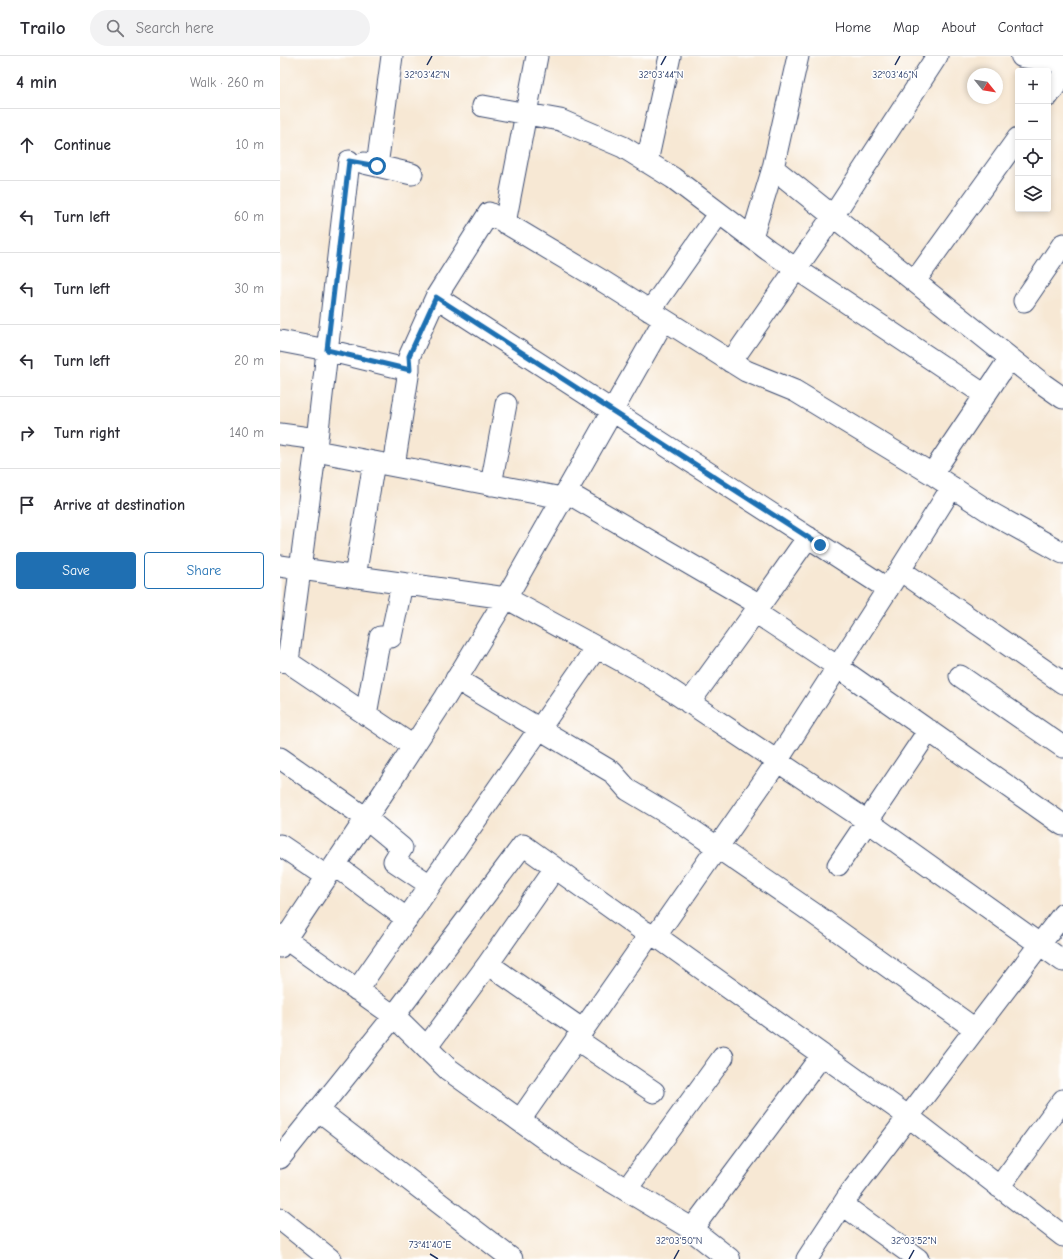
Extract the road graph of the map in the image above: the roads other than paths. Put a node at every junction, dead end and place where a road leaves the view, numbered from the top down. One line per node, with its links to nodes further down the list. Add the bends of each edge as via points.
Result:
1 (392, 56): 14 (street)
2 (537, 56): 11 (street)
3 (670, 56): 13 (street)
4 (798, 56): 15 (street)
5 (937, 56): 18 (street)
6 (1022, 56): 7 (street)
7 (1063, 62)
8 (1063, 75): 9 (street)
9 (1051, 92)
10 (483, 106): 11 (street)
11 (525, 114): 13 (street, via 560,120 624,147); 19 (street)
12 (1017, 140): 23 (street)
13 (647, 162): 17 (street)
14 (377, 166): 16 (street); 28 (street, via 345,160)
15 (773, 168): 18 (street); 20 (street)
16 (412, 174)
17 (719, 213): 20 (street); 26 (street)
18 (833, 216): 22 (street); 23 (street)
19 (505, 223): 24 (street, via 489,213); 26 (street)
20 (752, 237): 22 (street)
21 (1063, 244): 25 (street)
22 (796, 269): 30 (street); 33 (street)
23 (914, 281): 29 (street)
24 (436, 297): 31 (street, via 409,356); 35 (street)
25 (1024, 301)
26 (657, 316): 30 (street); 35 (street)
27 (280, 341): 28 (street)
28 (327, 350): 31 (street); 37 (street)
29 (1010, 358): 32 (street); 33 (street)
30 (732, 362): 40 (street, via 746,371 795,391)
31 (410, 370): 39 (street)
32 (1060, 390)
33 (986, 394): 40 (street)
34 (506, 404): 41 (street)
35 (612, 410): 43 (street); 44 (street)
36 (280, 434): 37 (street)
37 (317, 445): 38 (street); 46 (street)
38 (374, 462): 39 (street); 48 (street)
39 (394, 466): 41 (street)
40 (932, 474): 42 (street)
41 (491, 485): 43 (street)
42 (952, 487): 45 (street, via 993,514); 47 (street)
43 (564, 495): 51 (street); 52 (street)
44 (808, 537): 50 (street); 52 (street)
45 (1063, 553)
46 (290, 568): 48 (street); 54 (street)
47 (900, 570): 50 (street); 58 (street)
48 (355, 577): 49 (street)
49 (402, 584): 51 (street); 60 (street, via 391,637 380,637)
50 (888, 590): 55 (street)
51 (506, 598): 53 (street); 57 (street)
52 (757, 609): 55 (street); 59 (street)
53 (596, 648): 59 (street, via 651,677); 61 (street)
54 (284, 662): 60 (street)
55 (838, 667): 62 (street); 66 (street)
56 (960, 676): 64 (street)
57 (456, 679): 61 (street); 63 (street)
58 (1063, 683)
59 (689, 703): 66 (street)
60 (366, 715): 63 (street)
61 (540, 728): 71 (street, via 612,772 628,790); 75 (street)
62 (929, 730): 68 (street); 69 (street)
63 (413, 746): 67 (street)
64 (1063, 747)
65 (280, 758): 67 (street)
66 (776, 762): 68 (street); 71 (street)
67 (366, 818): 74 (street); 75 (street, via 402,848 394,861)
68 (867, 821): 72 (street); 80 (street)
69 (1063, 825)
70 (280, 845): 74 (street)
71 (717, 848): 78 (street); 85 (street)
72 (838, 865)
73 (555, 868): 78 (street); 82 (street); 84 (street, via 523,845)
74 (330, 870): 77 (street); 79 (street)
75 (430, 885): 77 (street)
76 (1063, 914): 80 (street)
77 (407, 919): 83 (street)
78 (653, 935): 86 (street); 88 (street)
79 (282, 940): 83 (street)
80 (1040, 945): 81 (street); 85 (street)
81 (1063, 961)
82 (488, 964): 86 (street); 87 (street)
83 (357, 990): 84 (street)
84 (394, 1016): 87 (street); 92 (street)
85 (975, 1029): 93 (street)
86 (580, 1034): 90 (street); 94 (street)
87 (426, 1048): 94 (street, via 448,1069)
88 (822, 1055): 93 (street); 100 (street)
89 (723, 1057): 97 (street)
90 (654, 1092)
91 (1063, 1100): 96 (street)
92 (318, 1110): 95 (street); 103 (street)
93 (909, 1117): 96 (street); 98 (street)
94 (520, 1120): 97 (street, via 568,1155)
95 (280, 1158)
96 (999, 1187): 101 (street)
97 (626, 1190): 100 (street)
98 (843, 1205): 105 (street); 106 (street)
99 (280, 1219): 102 (street)
100 (692, 1229): 104 (street)
101 (1063, 1236)
102 (330, 1259)
103 (512, 1259)
104 (729, 1259)
105 (807, 1259)
106 (918, 1259)

